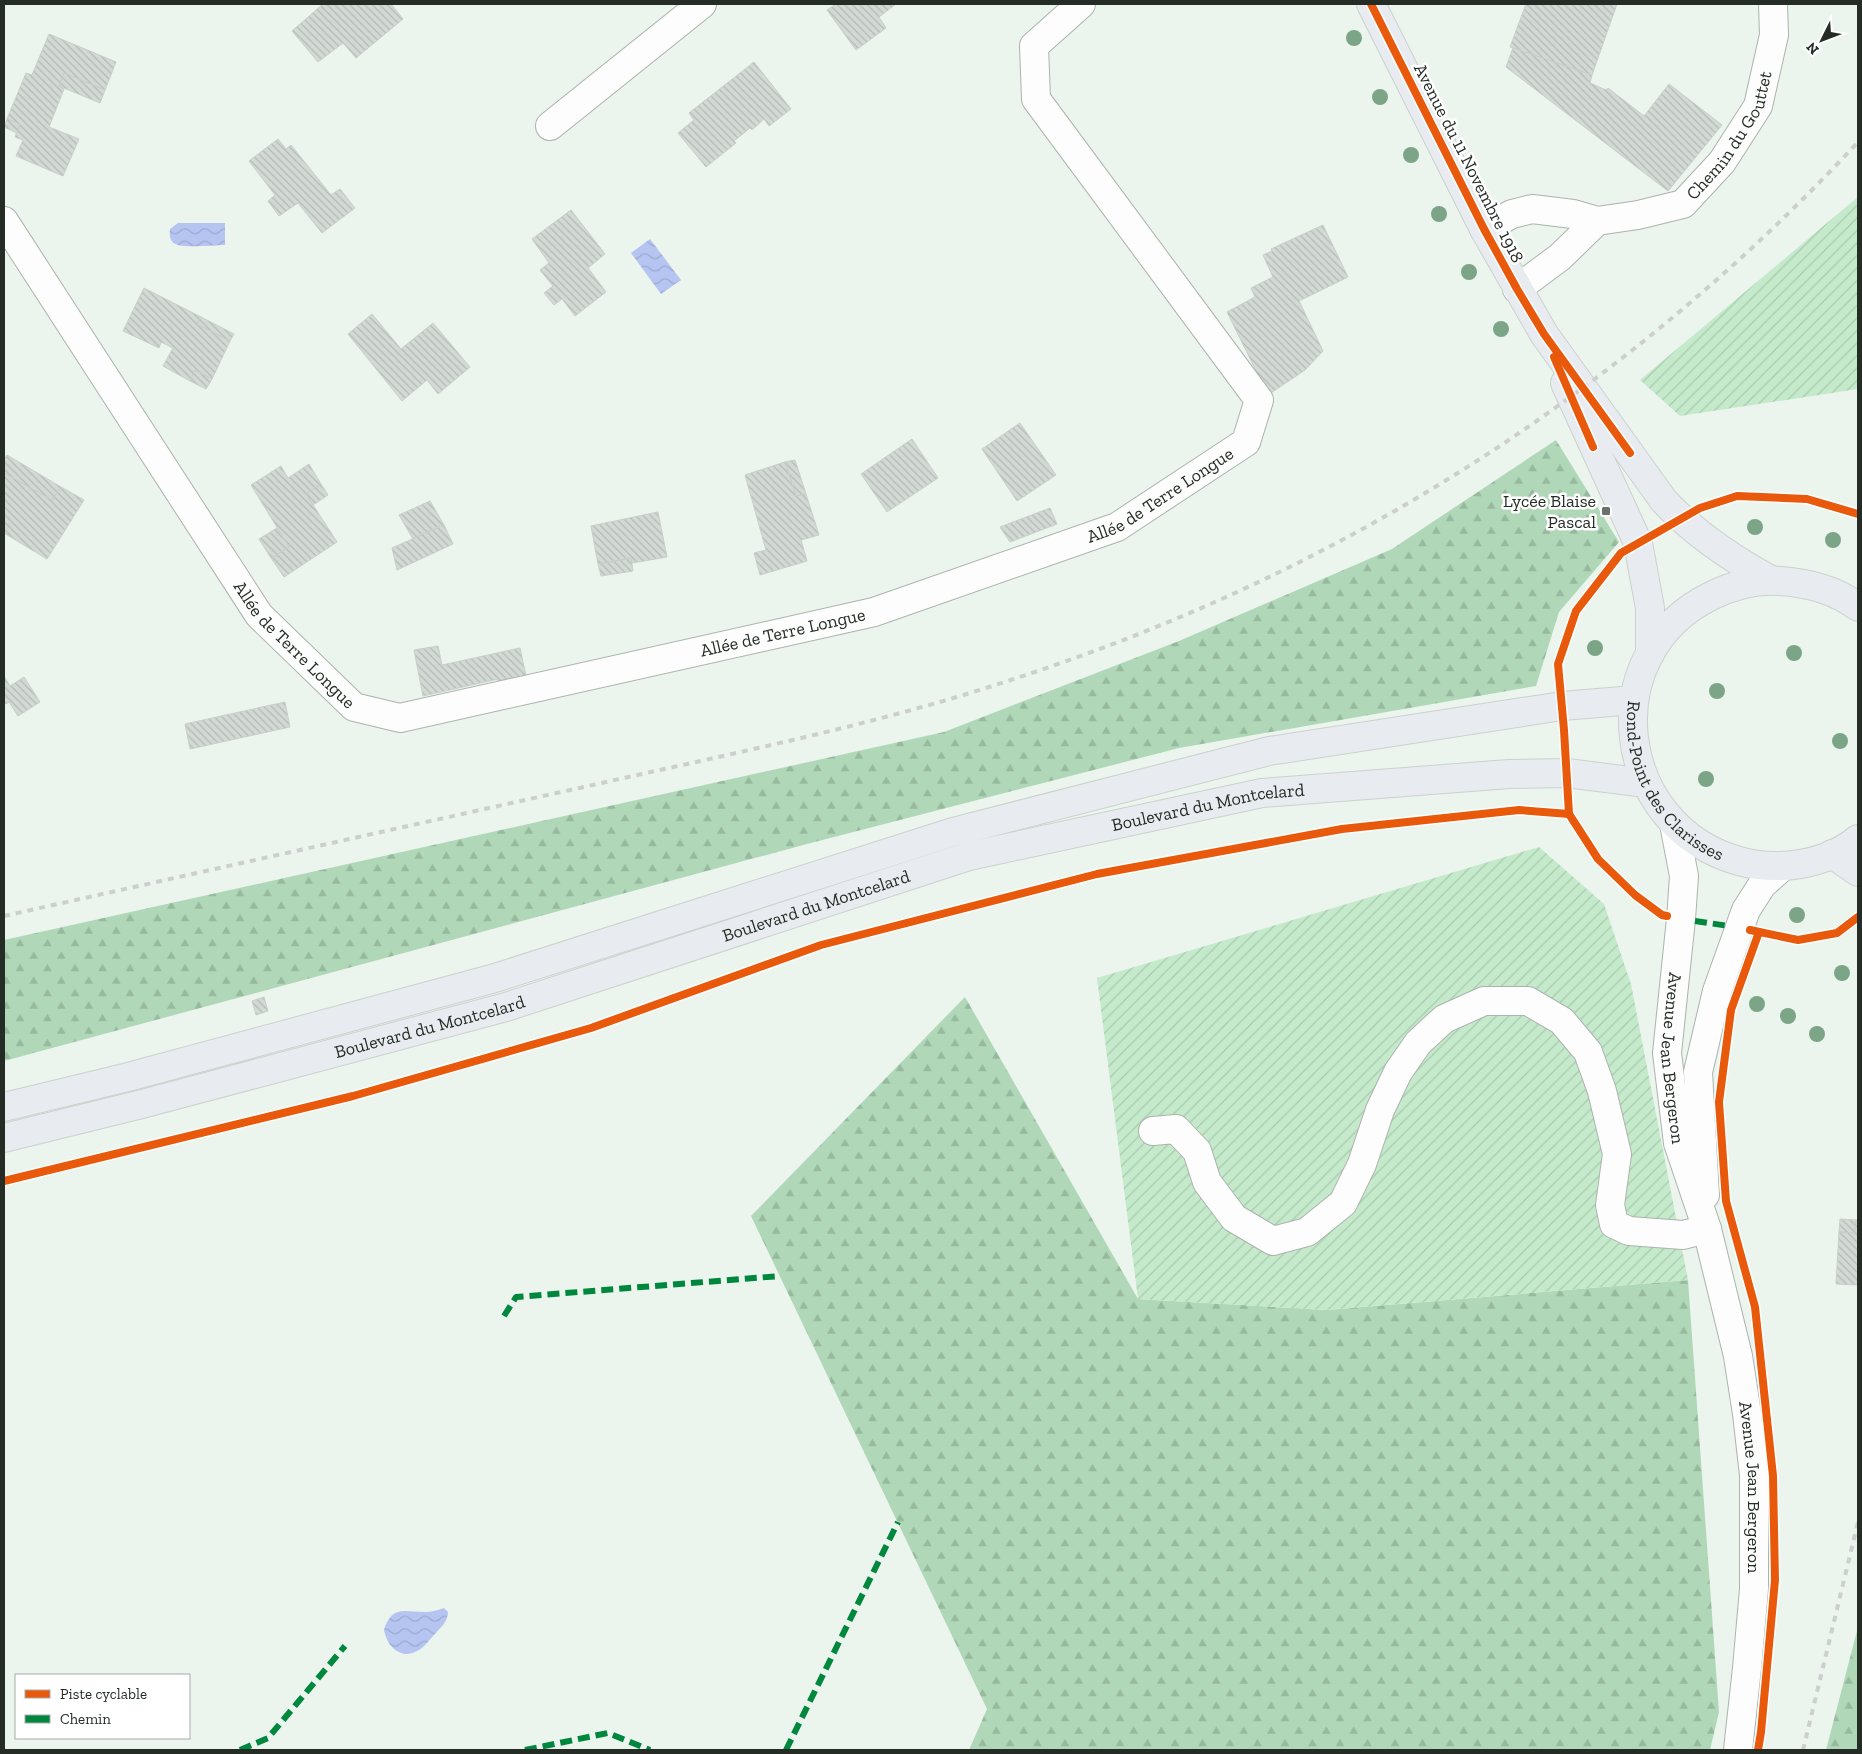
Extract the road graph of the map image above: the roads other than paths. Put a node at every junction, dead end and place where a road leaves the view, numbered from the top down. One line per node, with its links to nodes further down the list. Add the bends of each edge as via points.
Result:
1 (702, 4): 5 (street)
2 (1082, 4): 7 (street, Allée de Terre Longue, via 1034,46 1036,99 1258,400 1246,442 1117,528 874,612 400,718 354,707 259,615)
3 (1371, 4): 8 (main road, Avenue du 11 Novembre 1918)
4 (1773, 4): 6 (street, Chemin du Gouttet, via 1774,35 1758,106 1722,162 1682,204)
5 (550, 126)
6 (1597, 221): 8 (street, Chemin du Gouttet, via 1573,214 1532,210 1512,214); 9 (street, via 1560,257)
7 (4, 222)
8 (1484, 229): 9 (main road, Avenue du 11 Novembre 1918)
9 (1517, 288): 10 (main road, Avenue du 11 Novembre 1918)
10 (1544, 334): 11 (main road, Avenue du 11 Novembre 1918, via 1664,501 1680,518 1742,565); 13 (main road, Avenue du 11 Novembre 1918, via 1638,543 1650,608)
11 (1771, 580): 12 (main road, Rond-Point des Clarisses, via 1800,582 1827,590); 13 (main road, Rond-Point des Clarisses, via 1746,583 1700,601 1680,616)
12 (1858, 607)
13 (1650, 654): 14 (main road, Rond-Point des Clarisses)
14 (1634, 700): 15 (main road, Rond-Point des Clarisses, via 1634,742); 21 (main road, Boulevard du Montcelard, via 1562,706 1260,754 953,832 494,978 128,1077)
15 (1646, 783): 16 (main road, Rond-Point des Clarisses); 23 (main road, Boulevard du Montcelard, via 1567,773 1509,774 1262,793 1008,847 969,856 506,1007)
16 (1674, 824): 19 (main road, Rond-Point des Clarisses, via 1693,840 1727,857); 24 (street, Avenue Jean Bergeron, via 1684,876 1667,1053 1678,1143)
17 (1858, 839): 18 (main road, Rond-Point des Clarisses)
18 (1832, 854): 19 (main road, Rond-Point des Clarisses); 20 (main road)
19 (1783, 866): 24 (street, Avenue Jean Bergeron, via 1762,885 1746,910 1717,991 1698,1072)
20 (1858, 872)
21 (4, 1106)
22 (1153, 1131): 24 (street, via 1176,1129 1196,1152 1207,1182 1234,1218 1273,1241 1308,1232 1343,1203 1362,1164 1380,1110 1398,1072 1418,1043 1444,1019 1484,1001 1528,1001 1562,1021 1588,1052 1602,1091 1617,1154 1610,1205 1614,1224 1630,1231 1683,1235)
23 (4, 1138)
24 (1707, 1229): 25 (street, Avenue Jean Bergeron, via 1738,1356 1754,1475 1754,1588)
25 (1738, 1750)

